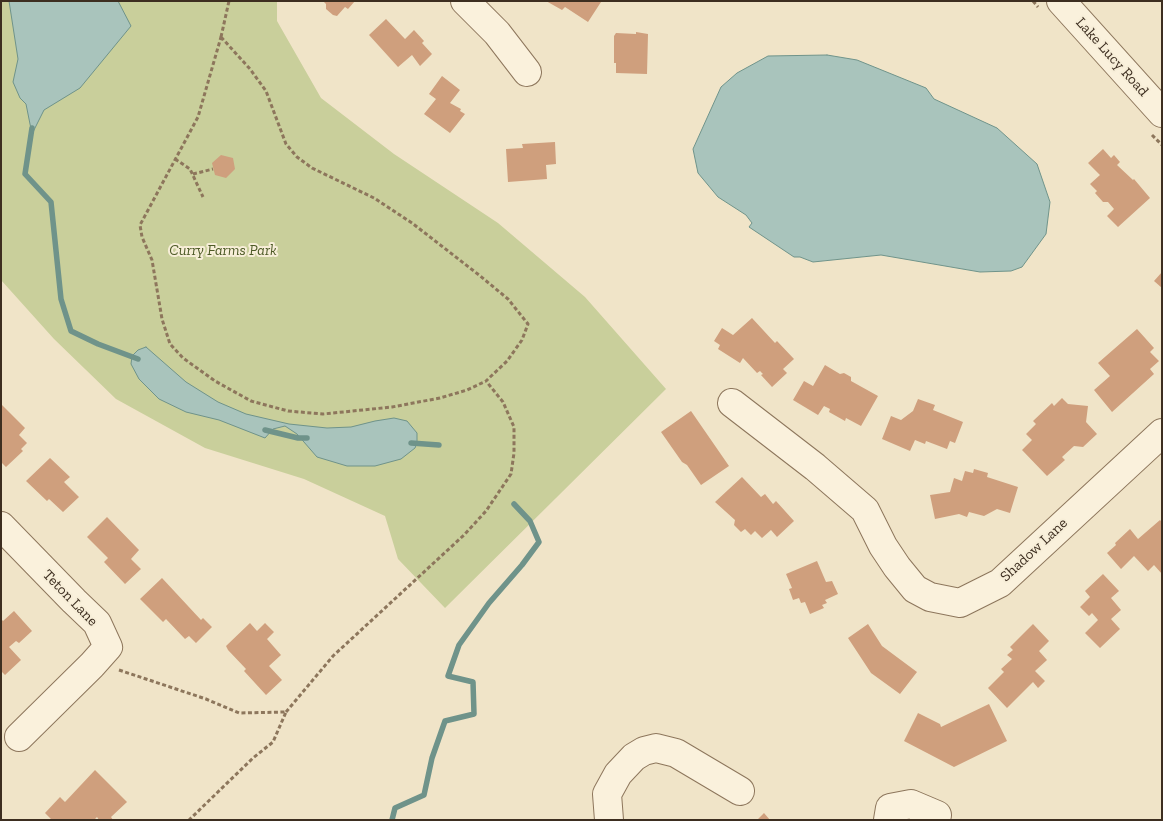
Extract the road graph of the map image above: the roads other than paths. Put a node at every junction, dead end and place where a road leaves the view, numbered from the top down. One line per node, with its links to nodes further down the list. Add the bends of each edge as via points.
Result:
1 (465, 1): 3 (street, via 497,33)
2 (1061, 1): 4 (street, Lake Lucy Road)
3 (527, 72)
4 (1162, 113)
5 (732, 403): 6 (street, Shadow Lane, via 865,510 883,546 915,589 930,597 960,603 1000,583)
6 (1162, 433)
7 (1, 526): 8 (street, Teton Lane, via 98,623 108,647)
8 (19, 737)
9 (740, 791): 11 (street, via 676,753 656,748 634,757 618,774 607,794)
10 (937, 815): 12 (street, via 912,804 890,808)
11 (609, 820)
12 (888, 820)

